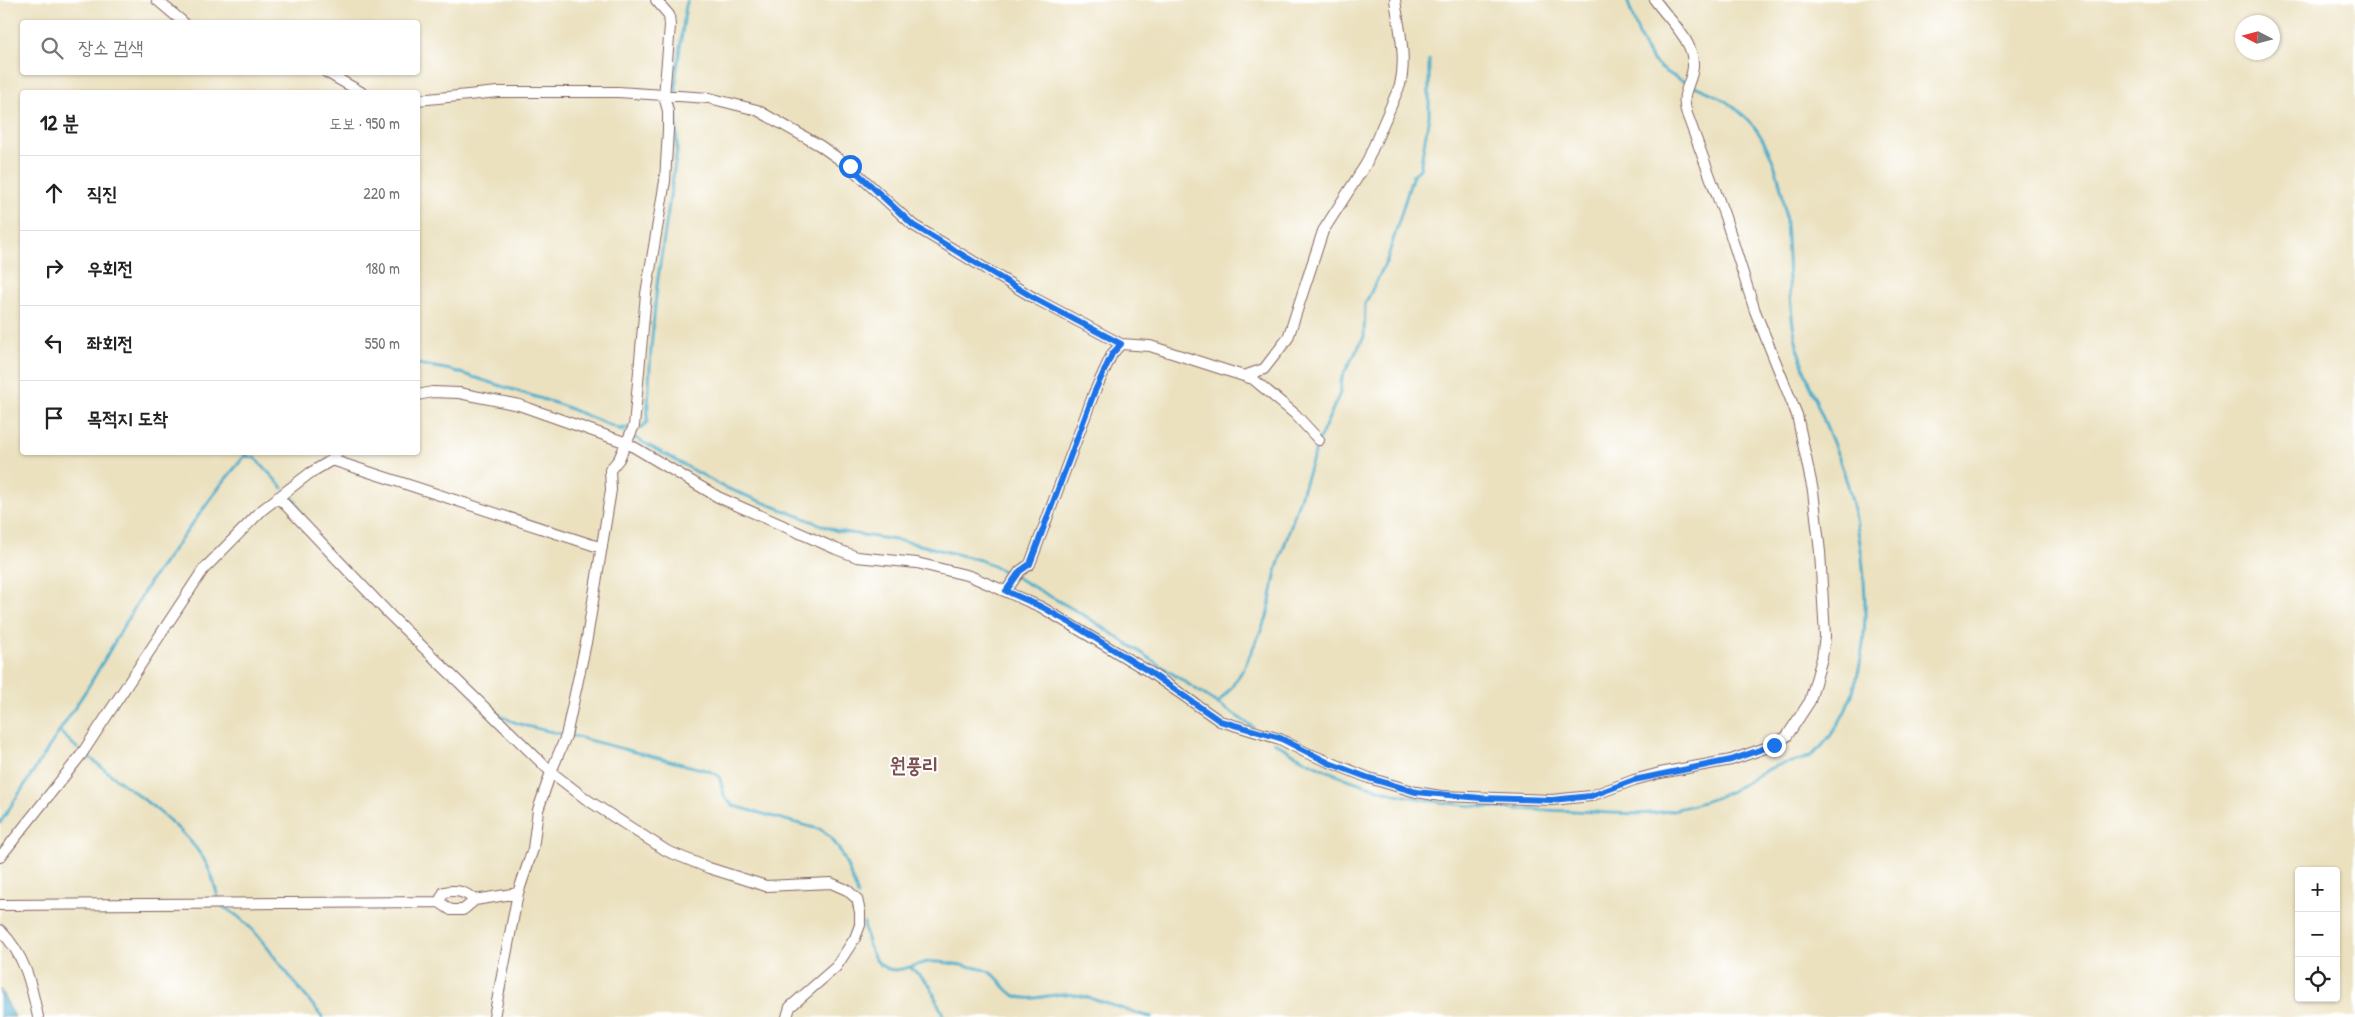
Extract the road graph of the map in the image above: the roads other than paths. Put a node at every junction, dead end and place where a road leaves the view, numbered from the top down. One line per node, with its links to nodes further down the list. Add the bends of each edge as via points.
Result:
1 (157, 0): 5 (street)
2 (656, 0): 8 (street, via 669,15 670,26)
3 (1395, 0): 11 (street, via 1403,55 1400,85 1366,164 1323,231 1288,338 1264,369)
4 (1655, 0): 18 (street, via 1685,38 1692,54 1692,72 1684,93 1685,107 1755,310 1797,414 1813,491 1824,592 1822,658 1810,701 1787,736 1756,753 1652,775 1591,796 1552,800 1416,792 1329,763 1280,738 1220,721 1072,624)
5 (181, 20)
6 (331, 75): 7 (street)
7 (358, 90)
8 (664, 96): 9 (street, via 618,92 498,92); 10 (street, via 709,98 757,110 850,166 913,225 1034,298); 14 (street, via 668,111 664,180 646,294 634,426)
9 (420, 100)
10 (1121, 344): 11 (street, via 1150,346); 18 (street, via 1112,354 1094,393 1030,564 1020,571)
11 (1243, 376): 13 (street, via 1253,379 1295,414)
12 (420, 395): 14 (street, via 459,393 490,398)
13 (1319, 440)
14 (627, 443): 17 (street, via 610,470 611,490); 18 (street, via 718,497 836,549 857,556 944,568)
15 (335, 456): 16 (street); 17 (street)
16 (278, 497): 19 (street, via 390,614); 20 (street, via 203,570 81,755)
17 (602, 548): 19 (street, via 566,736)
18 (1006, 591)
19 (551, 772): 21 (street, via 538,810 533,849); 28 (street, via 627,827 687,860 766,886 831,883 847,890 857,900 860,925 856,938 836,967 790,1007)
20 (0, 857)
21 (518, 893): 22 (street); 27 (street)
22 (475, 900): 23 (street, via 463,910 452,910); 23 (street, via 454,890 444,892)
23 (439, 902): 24 (street)
24 (0, 905)
25 (0, 930): 26 (street, via 22,957)
26 (38, 1017)
27 (494, 1017)
28 (787, 1017)

